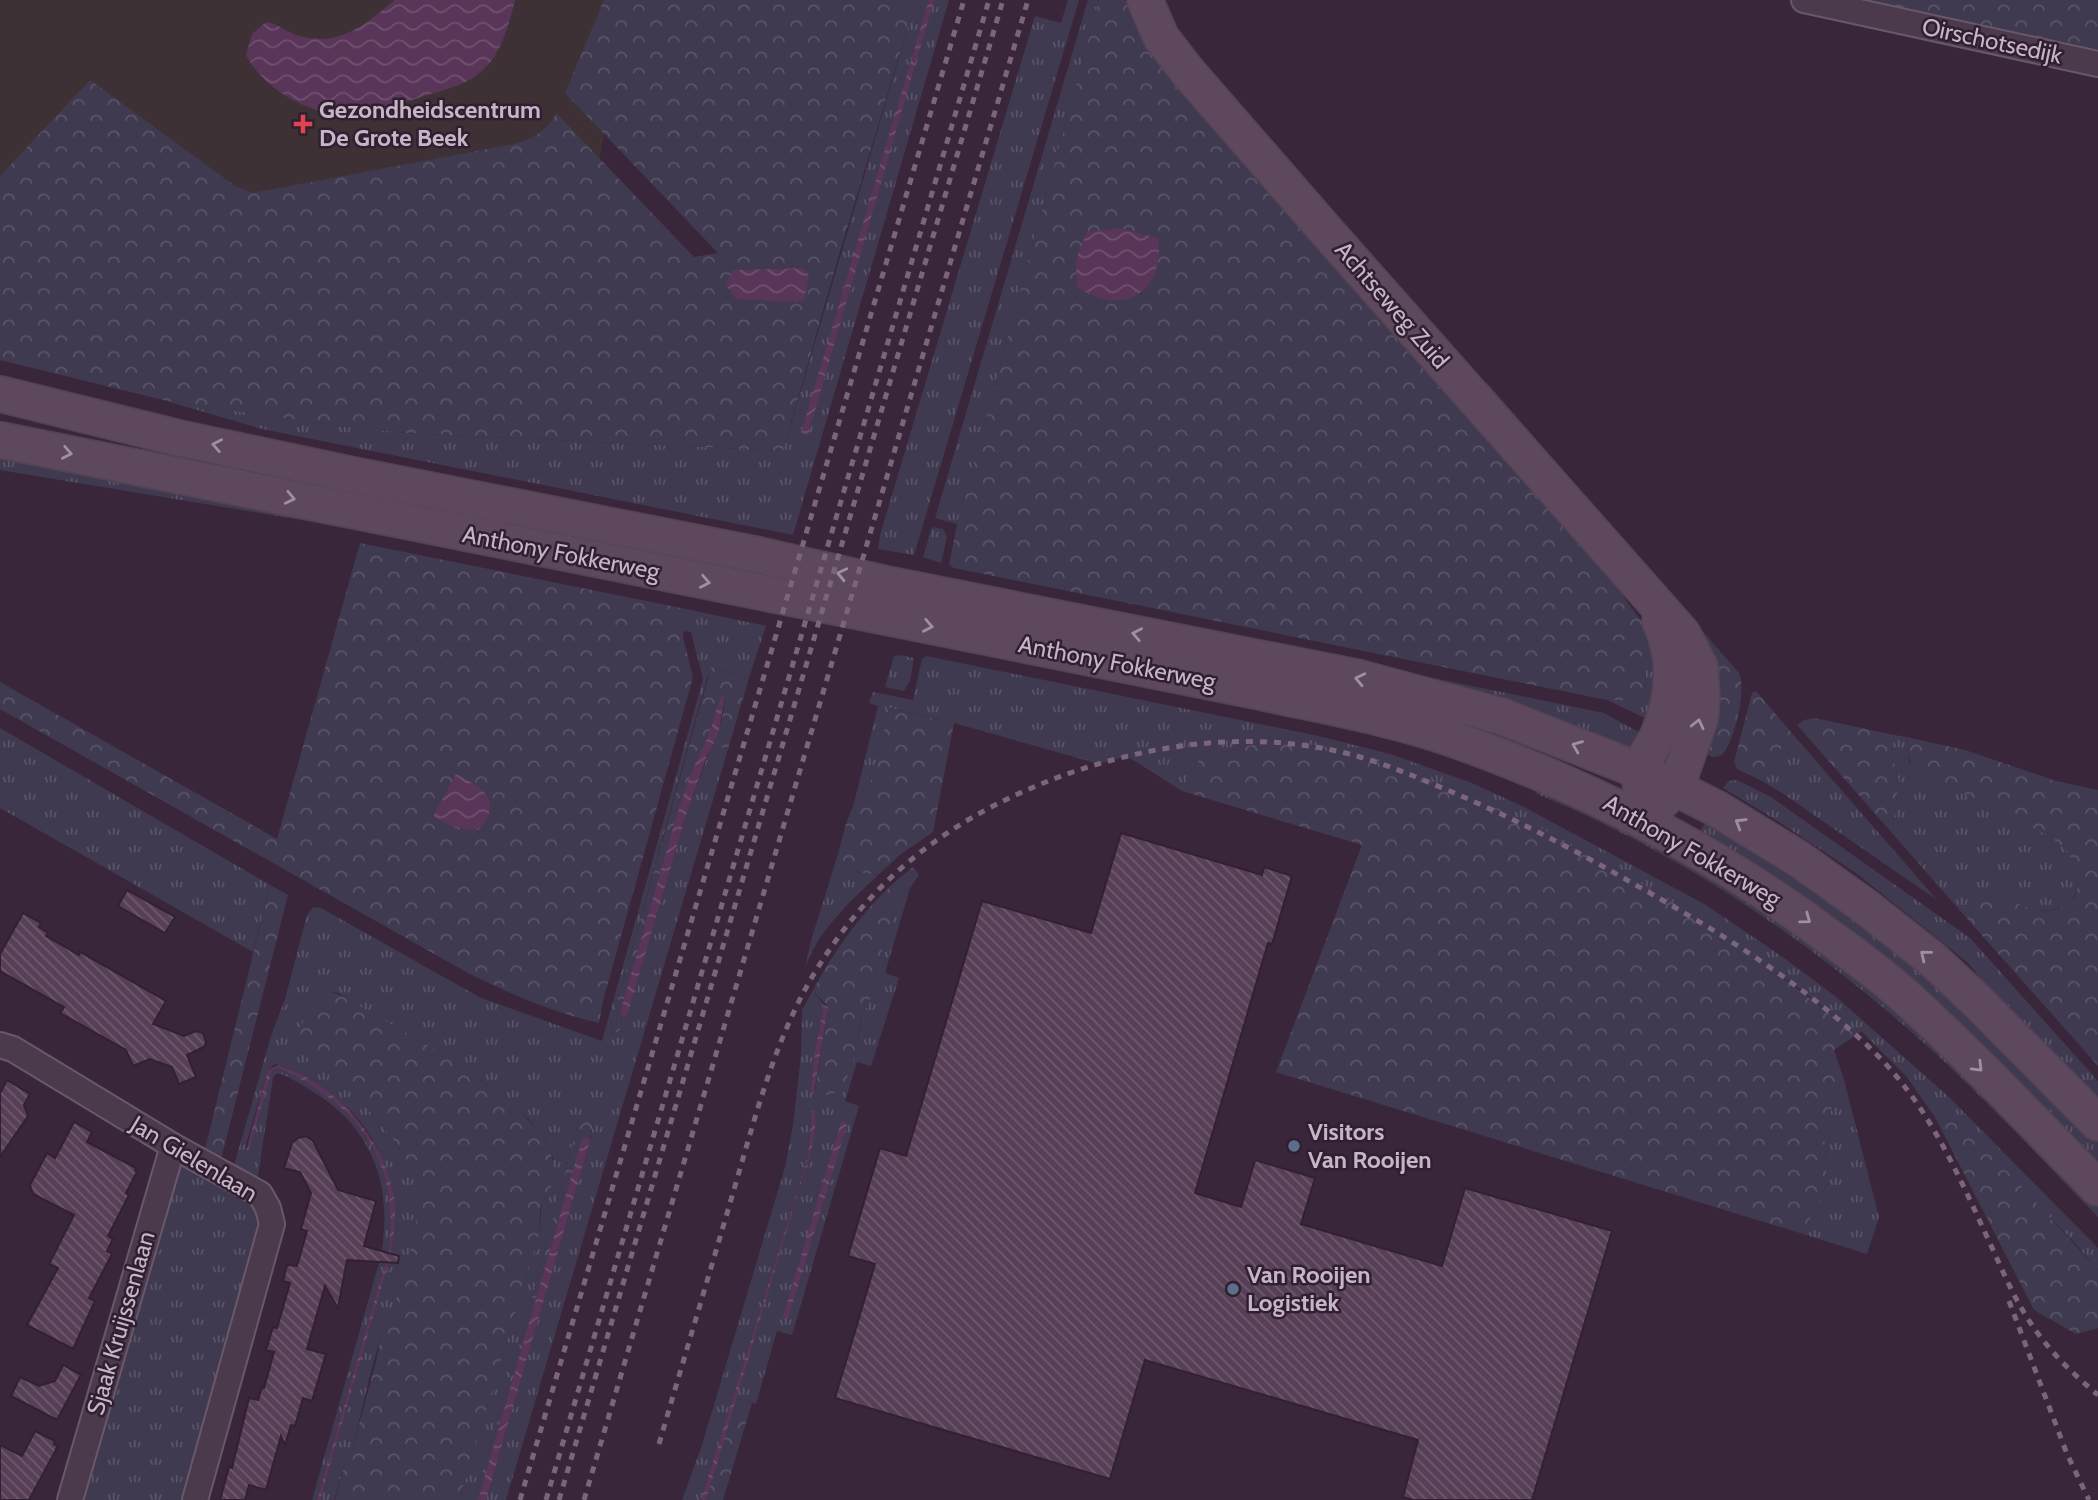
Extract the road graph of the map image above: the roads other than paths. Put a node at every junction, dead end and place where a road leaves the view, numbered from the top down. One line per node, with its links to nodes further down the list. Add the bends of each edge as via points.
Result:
1 (1804, 0): 3 (street, Oirschotsedijk)
2 (1148, 4): 6 (main road, Achtseweg Zuid, via 1161,37 1205,91)
3 (2098, 64)
4 (0, 394): 7 (main road, Anthony Fokkerweg, one-way to 4, via 1501,716 1360,678 349,474)
5 (0, 440): 9 (main road, Anthony Fokkerweg, one-way to 9, via 1354,712 1450,738)
6 (1644, 592): 7 (main road, Achtseweg Zuid, via 1666,635 1673,681 1664,719); 8 (main road, Achtseweg Zuid, one-way to 6, via 1700,719 1700,667 1674,622)
7 (1640, 771): 8 (main road, Anthony Fokkerweg); 9 (main road, Achtseweg Zuid)
8 (1676, 788): 9 (main road, Achtseweg Zuid); 11 (main road, Anthony Fokkerweg, one-way to 8, via 1932,959 1799,859)
9 (1644, 819): 13 (main road, Anthony Fokkerweg, one-way to 13, via 1777,899 1867,965 1973,1061)
10 (0, 1045): 12 (street, Jan Gielenlaan)
11 (2098, 1123)
12 (173, 1146): 14 (street, Sjaak Kruijssenlaan); 15 (street, Jan Gielenlaan, via 260,1194 272,1224)
13 (2098, 1188)
14 (70, 1500)
15 (195, 1500)

